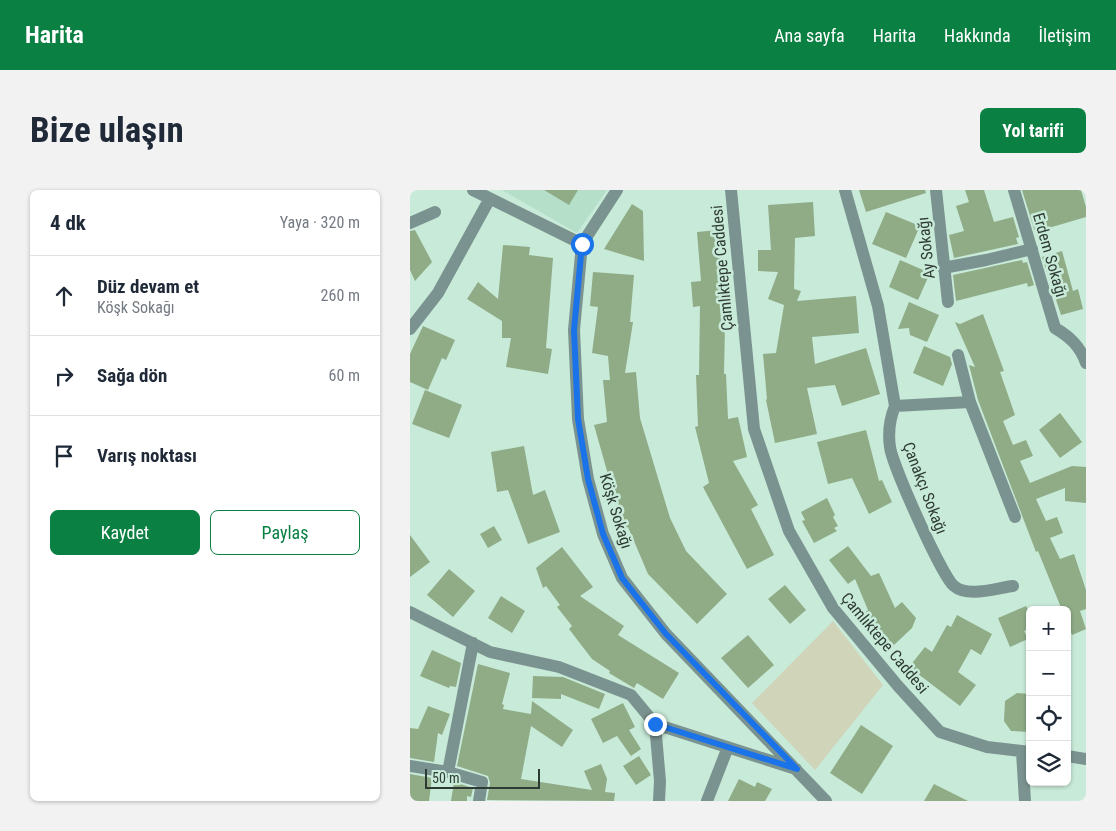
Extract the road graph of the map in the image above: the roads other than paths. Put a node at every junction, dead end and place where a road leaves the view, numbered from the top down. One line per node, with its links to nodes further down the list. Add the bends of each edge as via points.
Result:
1 (473, 190): 7 (street)
2 (617, 190): 10 (street, Köşk Sokağı)
3 (731, 190): 25 (street, Çamlıktepe Caddesi, via 754,429 789,531 833,608 940,732 987,747)
4 (845, 190): 18 (street, Çanakçı Sokağı, via 878,306)
5 (936, 190): 12 (street, Ay Sokağı)
6 (1014, 190): 11 (street, Erdem Sokağı)
7 (489, 200): 10 (street); 14 (street, via 438,293)
8 (435, 212): 9 (street)
9 (410, 223)
10 (582, 244): 29 (street, Köşk Sokağı, via 574,330 578,419 588,479 603,534 622,578 666,634)
11 (1032, 249): 12 (street); 16 (street, Erdem Sokağı, via 1055,328 1079,347)
12 (943, 268): 13 (street, Ay Sokağı)
13 (948, 302)
14 (410, 329)
15 (958, 355): 17 (street)
16 (1086, 363)
17 (970, 402): 18 (street); 19 (street)
18 (895, 406): 20 (street, Çanakçı Sokağı, via 890,418 890,448 937,560 953,586 966,592)
19 (1015, 516)
20 (1014, 586)
21 (410, 612): 22 (street)
22 (473, 643): 23 (street, via 490,652 558,667 631,695); 30 (street)
23 (655, 724): 24 (street); 32 (street)
24 (728, 747): 29 (street); 33 (street)
25 (1026, 752): 35 (street)
26 (1071, 757): 27 (street)
27 (1086, 759)
28 (410, 766): 30 (street)
29 (797, 769): 34 (street, Köşk Sokağı)
30 (448, 772): 31 (street, via 482,782)
31 (479, 801)
32 (659, 801)
33 (707, 801)
34 (826, 801)
35 (1025, 801)

